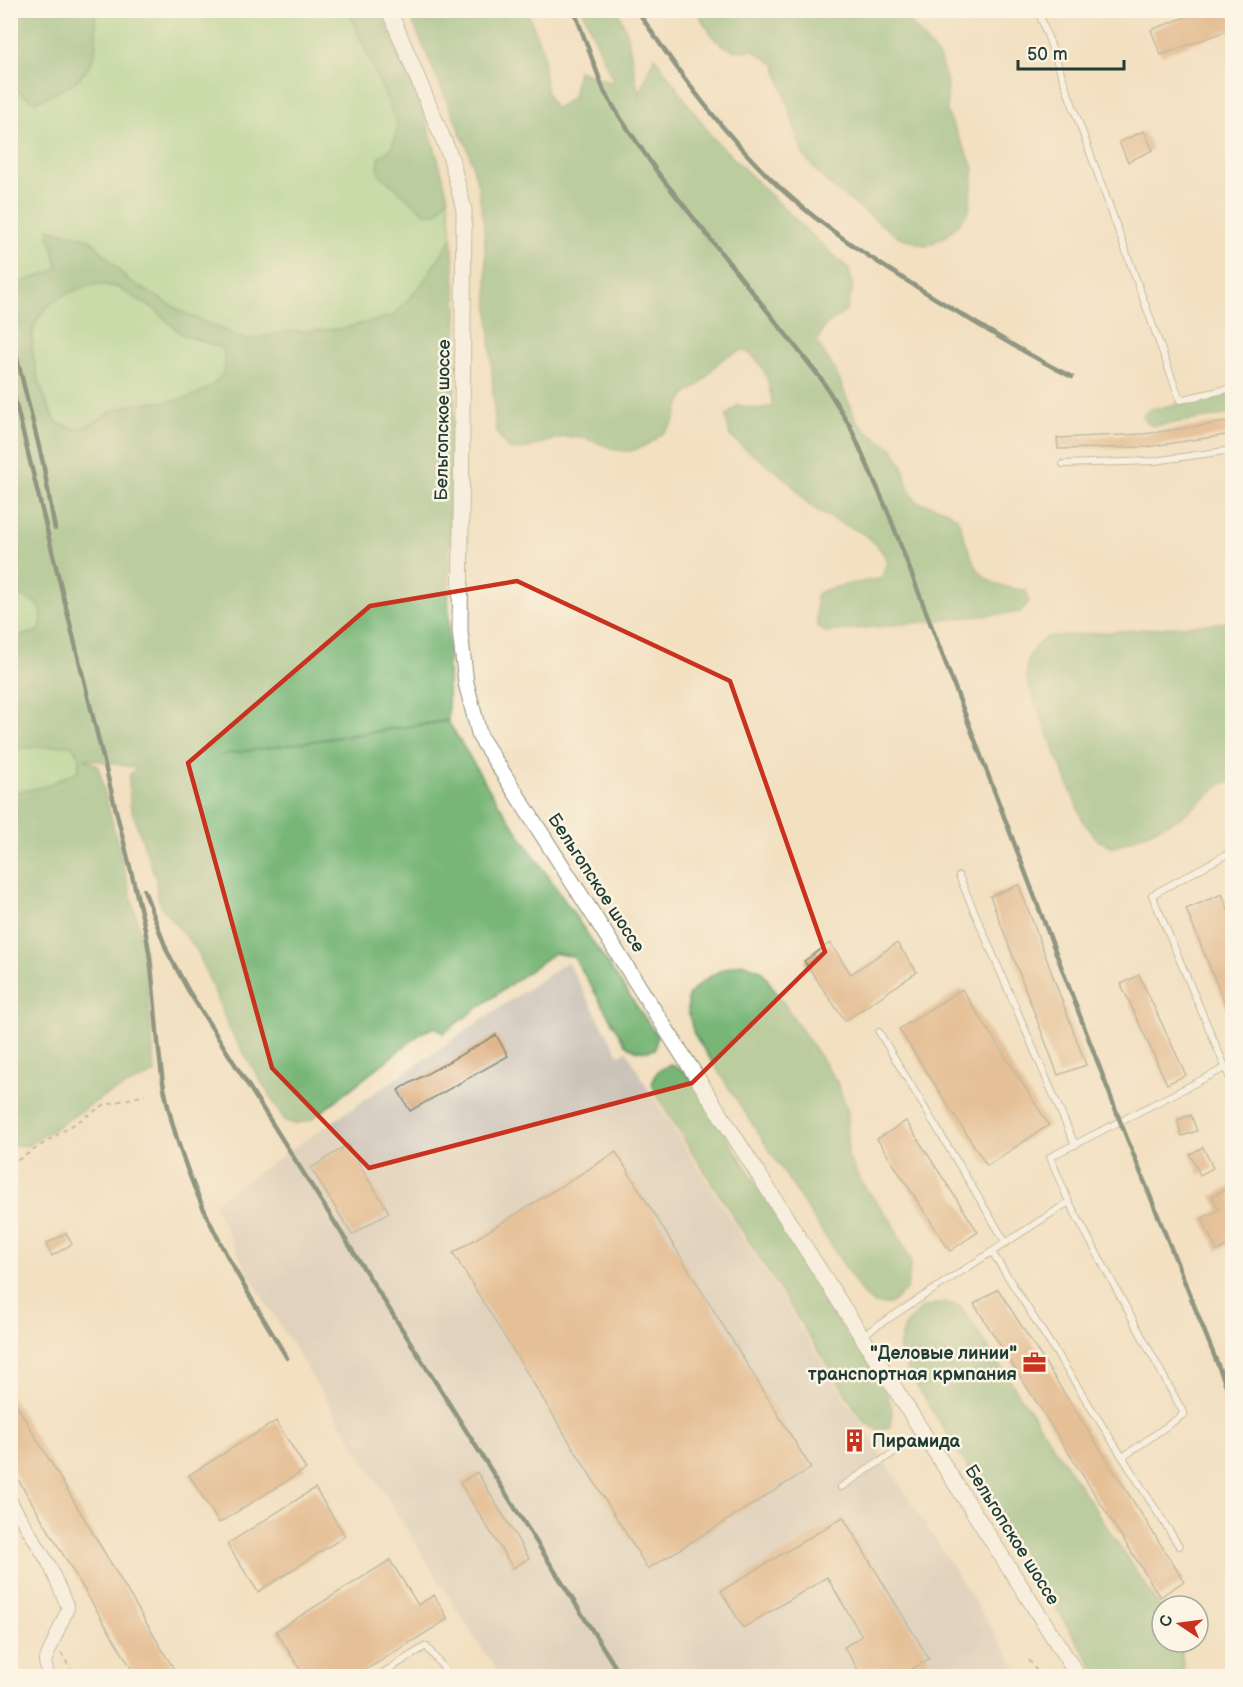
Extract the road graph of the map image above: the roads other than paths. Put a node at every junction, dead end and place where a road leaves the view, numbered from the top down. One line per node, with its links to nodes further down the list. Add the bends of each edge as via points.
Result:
1 (389, 10): 15 (street, Бельгопское шоссе, via 451,158 464,210 459,631 466,683 480,736)
2 (1038, 10): 3 (lane, via 1180,400)
3 (1233, 388)
4 (1233, 450): 5 (lane, via 1154,461)
5 (1063, 464)
6 (1233, 855): 9 (lane, via 1231,852 1152,895)
7 (959, 876): 11 (lane)
8 (879, 1032): 13 (lane)
9 (1227, 1066): 10 (lane); 11 (lane)
10 (1233, 1083)
11 (1075, 1145): 12 (lane, via 1050,1158)
12 (1069, 1202): 13 (lane); 17 (lane, via 1184,1414)
13 (1006, 1243): 14 (lane)
14 (992, 1252): 15 (lane); 17 (lane)
15 (862, 1335): 16 (street, Бельгопское шоссе)
16 (924, 1433): 18 (lane); 24 (street, Бельгопское шоссе)
17 (1123, 1457): 20 (lane)
18 (841, 1486)
19 (10, 1500): 21 (street, via 49,1564 68,1608 45,1661)
20 (1179, 1546)
21 (48, 1677)
22 (378, 1677): 23 (lane, via 426,1646)
23 (450, 1677)
24 (1078, 1677)

